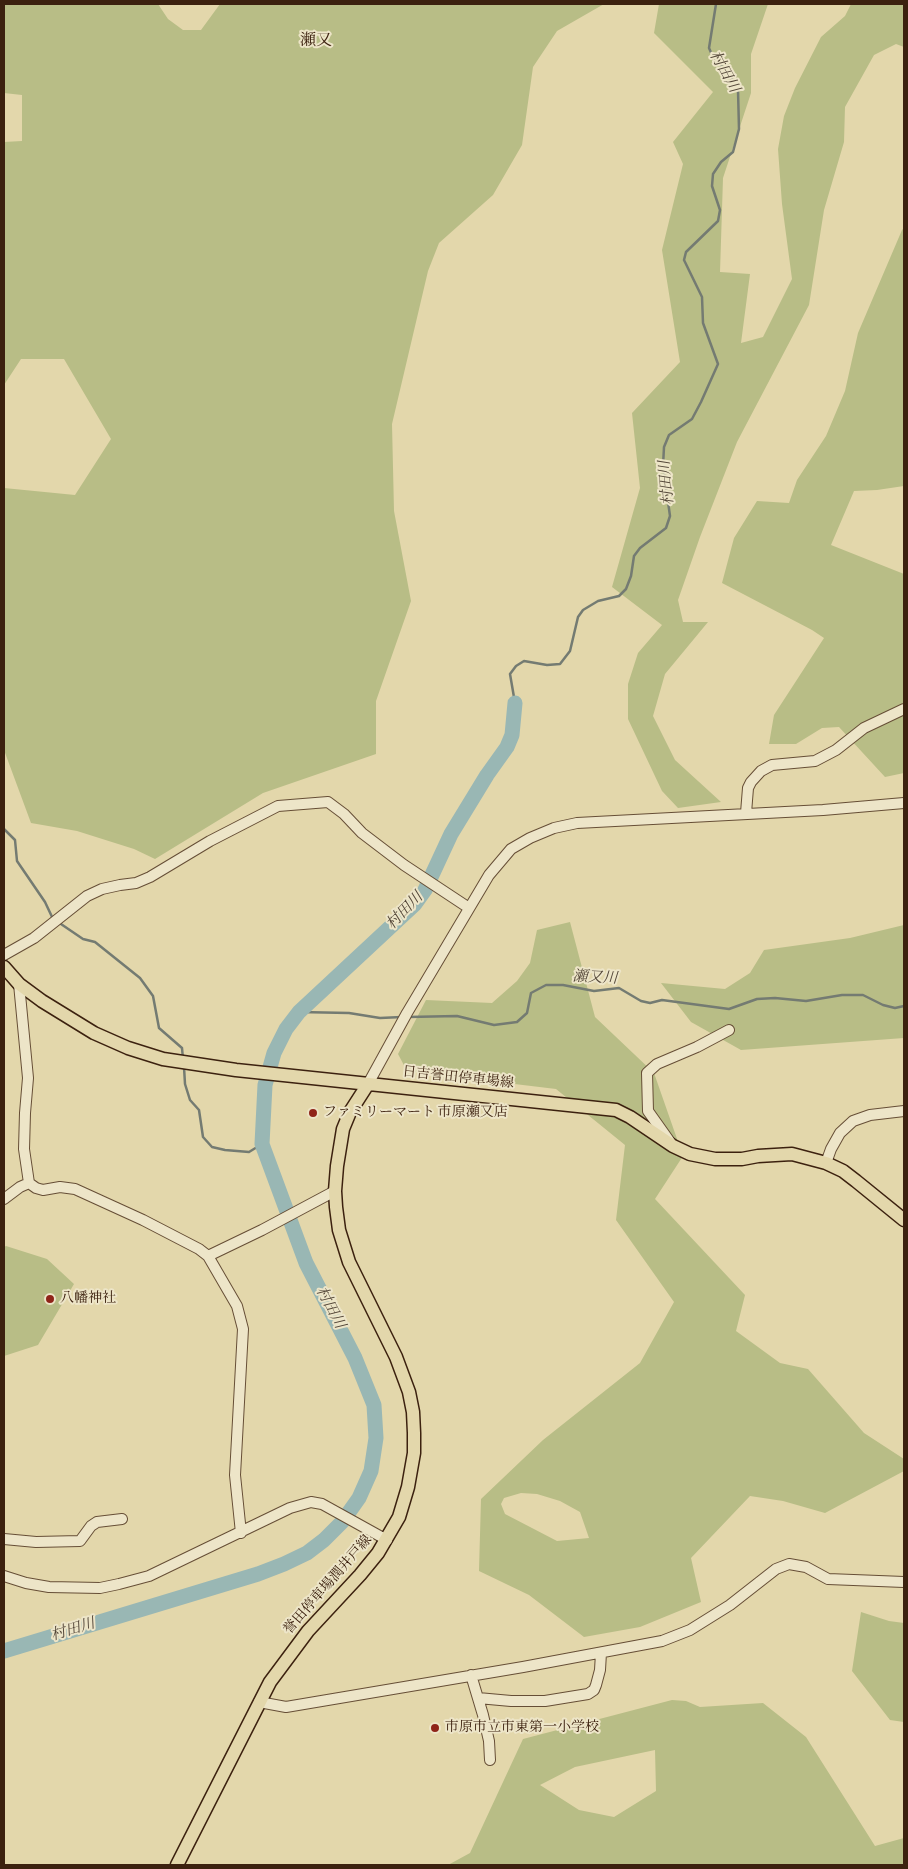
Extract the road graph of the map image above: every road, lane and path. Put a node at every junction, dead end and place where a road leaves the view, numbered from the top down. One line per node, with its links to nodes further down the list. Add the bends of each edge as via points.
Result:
1 (904, 709): 3 (street, via 864,728 836,750 815,761 772,765 761,771 748,788)
2 (904, 803): 3 (street)
3 (746, 813): 4 (street, via 577,823 554,828 511,849 489,875)
4 (469, 908): 5 (street, via 404,865 328,802 278,806 150,877 87,896 34,938); 9 (street)
5 (4, 955)
6 (4, 967): 7 (main road, 日吉誉田停車場線)
7 (19, 984): 9 (main road, 日吉誉田停車場線, via 94,1033 163,1059); 13 (street, via 28,1078 24,1149)
8 (729, 1030): 11 (street, via 657,1064 647,1073 648,1111)
9 (368, 1084): 11 (main road, 日吉誉田停車場線, via 616,1110); 14 (main road, 誉田停車場潤井戸線, via 343,1129)
10 (904, 1111): 12 (street, via 870,1115 853,1121 840,1133)
11 (673, 1146): 12 (main road, 日吉誉田停車場線, via 690,1154 715,1159 792,1154)
12 (826, 1163): 16 (main road, 日吉誉田停車場線, via 843,1171)
13 (29, 1183): 15 (street); 17 (street, via 43,1190 75,1189 175,1236)
14 (335, 1191): 17 (street); 21 (main road, 誉田停車場潤井戸線, via 339,1230 349,1262 396,1357 413,1412 414,1453 408,1487 399,1517)
15 (4, 1199)
16 (904, 1220)
17 (208, 1256): 19 (street, via 238,1306 243,1329 235,1475)
18 (122, 1519): 20 (street, via 97,1522 80,1541)
19 (241, 1533): 21 (street, via 299,1504 311,1502 322,1504); 22 (street, via 149,1576 100,1588 50,1587)
20 (4, 1539)
21 (387, 1540): 27 (main road, 誉田停車場潤井戸線, via 372,1562 296,1646)
22 (4, 1576)
23 (904, 1582): 24 (street, via 828,1580 806,1568 789,1564 776,1569 730,1605 690,1630 662,1641)
24 (601, 1653): 25 (street); 26 (street, via 596,1685 588,1694 545,1701)
25 (471, 1675): 26 (street); 27 (street, via 286,1707)
26 (478, 1698): 28 (street, via 489,1741)
27 (259, 1702): 29 (main road, 誉田停車場潤井戸線)
28 (490, 1760)
29 (177, 1865)

